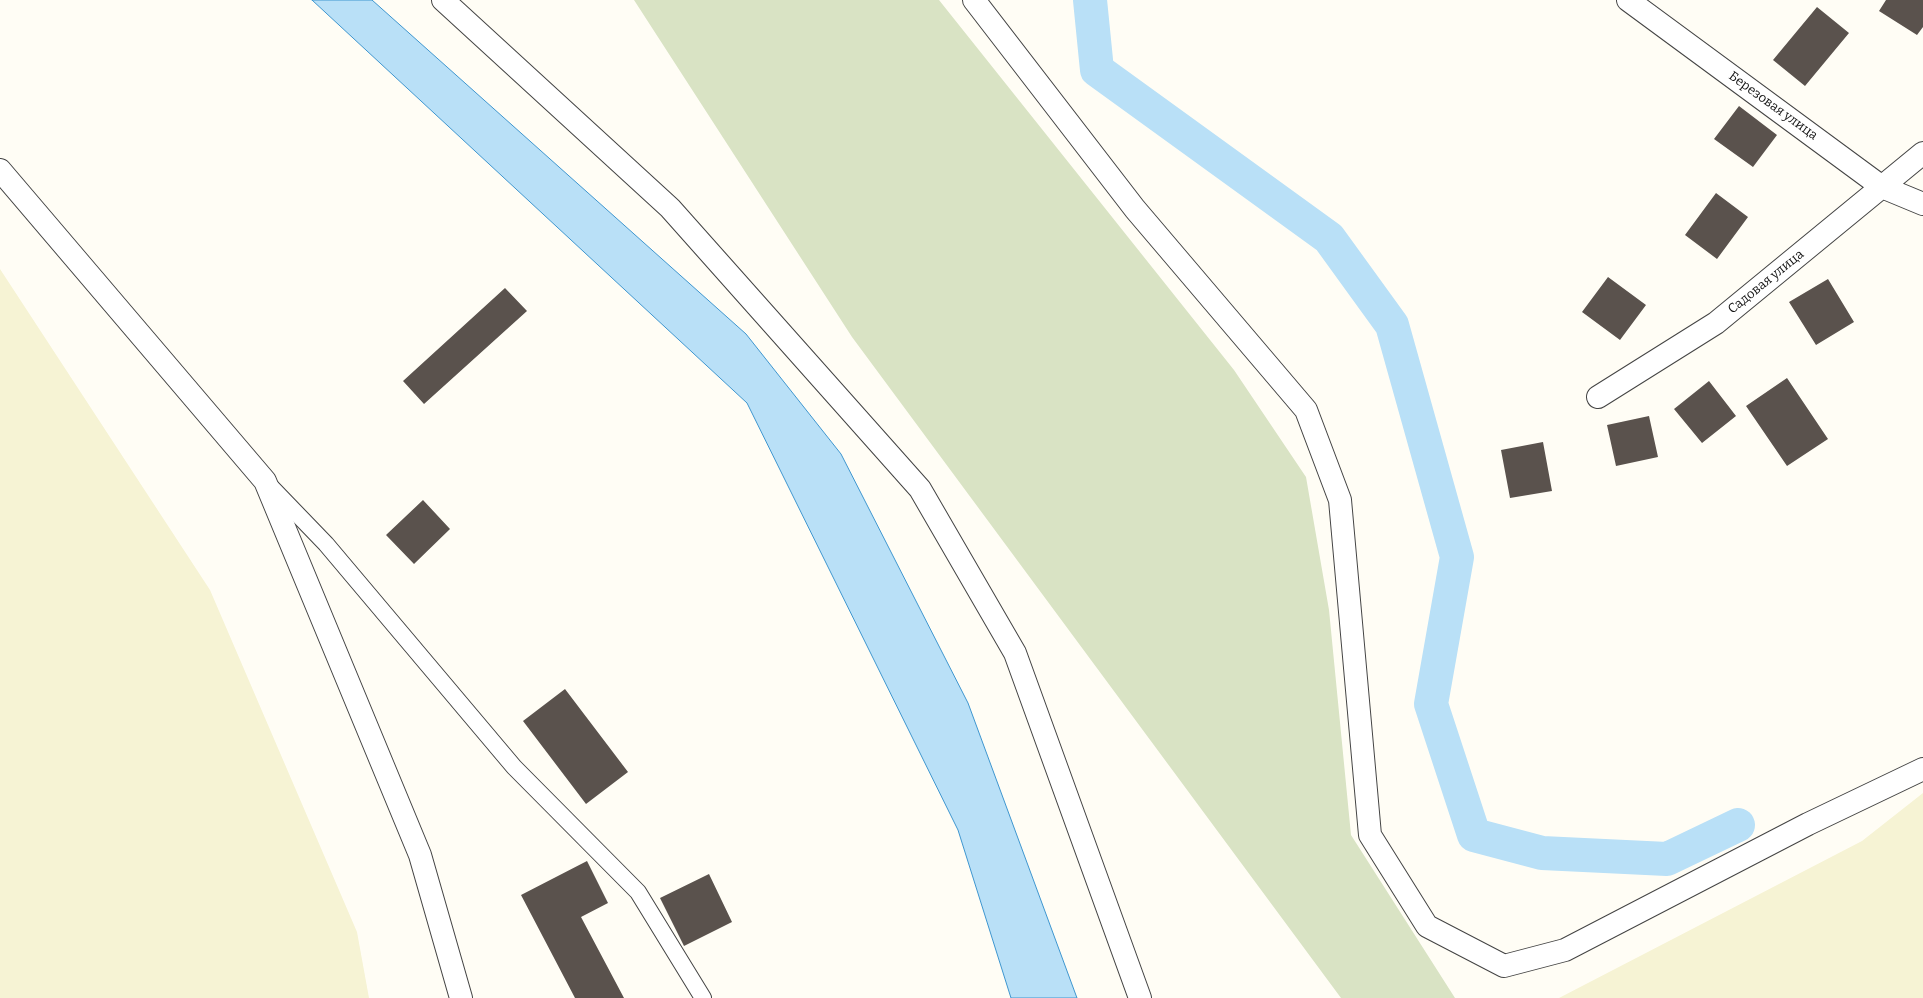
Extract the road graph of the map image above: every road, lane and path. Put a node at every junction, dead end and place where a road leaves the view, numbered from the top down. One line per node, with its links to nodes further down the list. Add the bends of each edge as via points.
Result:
1 (443, 0): 13 (street, via 670,208 920,489 1015,653)
2 (974, 0): 10 (street, via 1135,209 1306,410 1340,500 1370,835 1427,926 1504,966 1565,950 1808,824)
3 (1628, 0): 6 (street, Березовая улица)
4 (1923, 153): 6 (street, Садовая улица)
5 (0, 170): 9 (street)
6 (1882, 187): 7 (street, Березовая улица); 8 (street, Садовая улица, via 1716,323)
7 (1923, 204)
8 (1598, 397)
9 (265, 481): 11 (street, via 420,855); 12 (lane, via 326,544 514,767 638,892)
10 (1923, 769)
11 (461, 998)
12 (703, 998)
13 (1140, 998)

